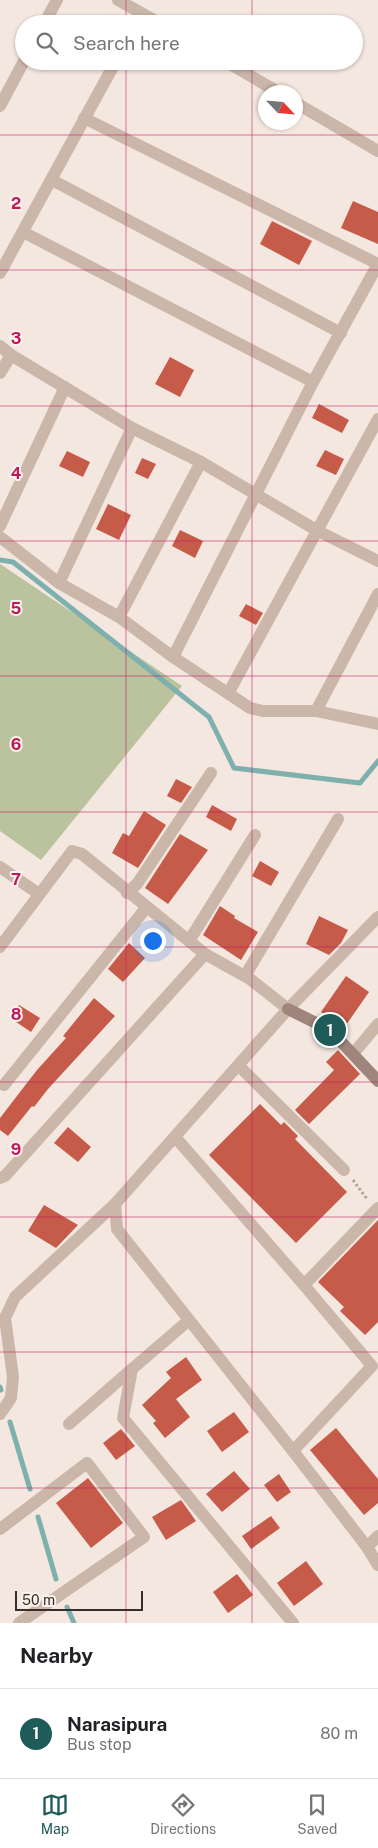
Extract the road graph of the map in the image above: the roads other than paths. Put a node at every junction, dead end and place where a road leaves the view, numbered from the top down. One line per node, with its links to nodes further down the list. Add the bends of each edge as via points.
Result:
1 (57, 0): 3 (street)
2 (118, 0): 4 (street)
3 (49, 15)
4 (136, 15)
5 (19, 70): 9 (street)
6 (111, 70): 11 (street)
7 (240, 70): 8 (street)
8 (266, 85)
9 (0, 106)
10 (303, 107): 12 (street)
11 (84, 118): 13 (street); 15 (street)
12 (378, 151)
13 (52, 180): 14 (street); 17 (street)
14 (23, 232): 16 (street); 21 (street)
15 (378, 264): 17 (street)
16 (0, 273)
17 (340, 333): 21 (street)
18 (0, 346): 19 (street)
19 (11, 355): 20 (street); 22 (street)
20 (0, 373)
21 (313, 382): 26 (street)
22 (65, 387): 24 (street); 27 (street)
23 (378, 419): 28 (street)
24 (132, 428): 25 (street); 31 (street)
25 (201, 462): 26 (street); 33 (street)
26 (255, 494): 28 (street); 34 (street)
27 (0, 526)
28 (318, 532): 30 (street); 35 (street)
29 (0, 537): 31 (street)
30 (378, 562)
31 (59, 583): 33 (street)
32 (378, 594): 36 (street)
33 (119, 617): 34 (street)
34 (173, 657): 35 (street)
35 (229, 692): 36 (street, via 244,704 263,711)
36 (316, 711): 37 (street)
37 (378, 724)
38 (211, 773): 42 (street)
39 (338, 819): 49 (street)
40 (255, 835): 46 (street)
41 (0, 867): 43 (street)
42 (128, 893): 43 (street, via 82,854 72,851); 44 (street)
43 (39, 894): 47 (street)
44 (146, 908): 46 (street); 55 (street)
45 (378, 917): 50 (street)
46 (189, 941): 48 (street)
47 (0, 947)
48 (206, 954): 49 (street); 58 (street)
49 (245, 976): 50 (street)
50 (288, 1009): 52 (street, via 330,1030); 53 (street)
51 (378, 1024): 52 (street)
52 (353, 1054): 54 (street)
53 (239, 1066): 56 (street); 57 (street)
54 (378, 1081)
55 (4, 1085)
56 (176, 1138): 59 (street); 61 (street)
57 (344, 1170)
58 (0, 1178)
59 (114, 1204): 62 (street, via 117,1229); 65 (street, via 15,1297 5,1318 12,1384 10,1398)
60 (377, 1209): 61 (street)
61 (304, 1285): 63 (street)
62 (188, 1321): 64 (street); 67 (street)
63 (375, 1363): 67 (street)
64 (132, 1369): 66 (street); 73 (street, via 123,1418)
65 (0, 1414)
66 (69, 1424)
67 (293, 1451): 70 (street)
68 (0, 1529): 72 (street, via 87,1463 144,1537)
69 (378, 1536): 70 (street)
70 (367, 1547): 71 (street)
71 (378, 1565)
72 (19, 1623)
73 (293, 1623)

